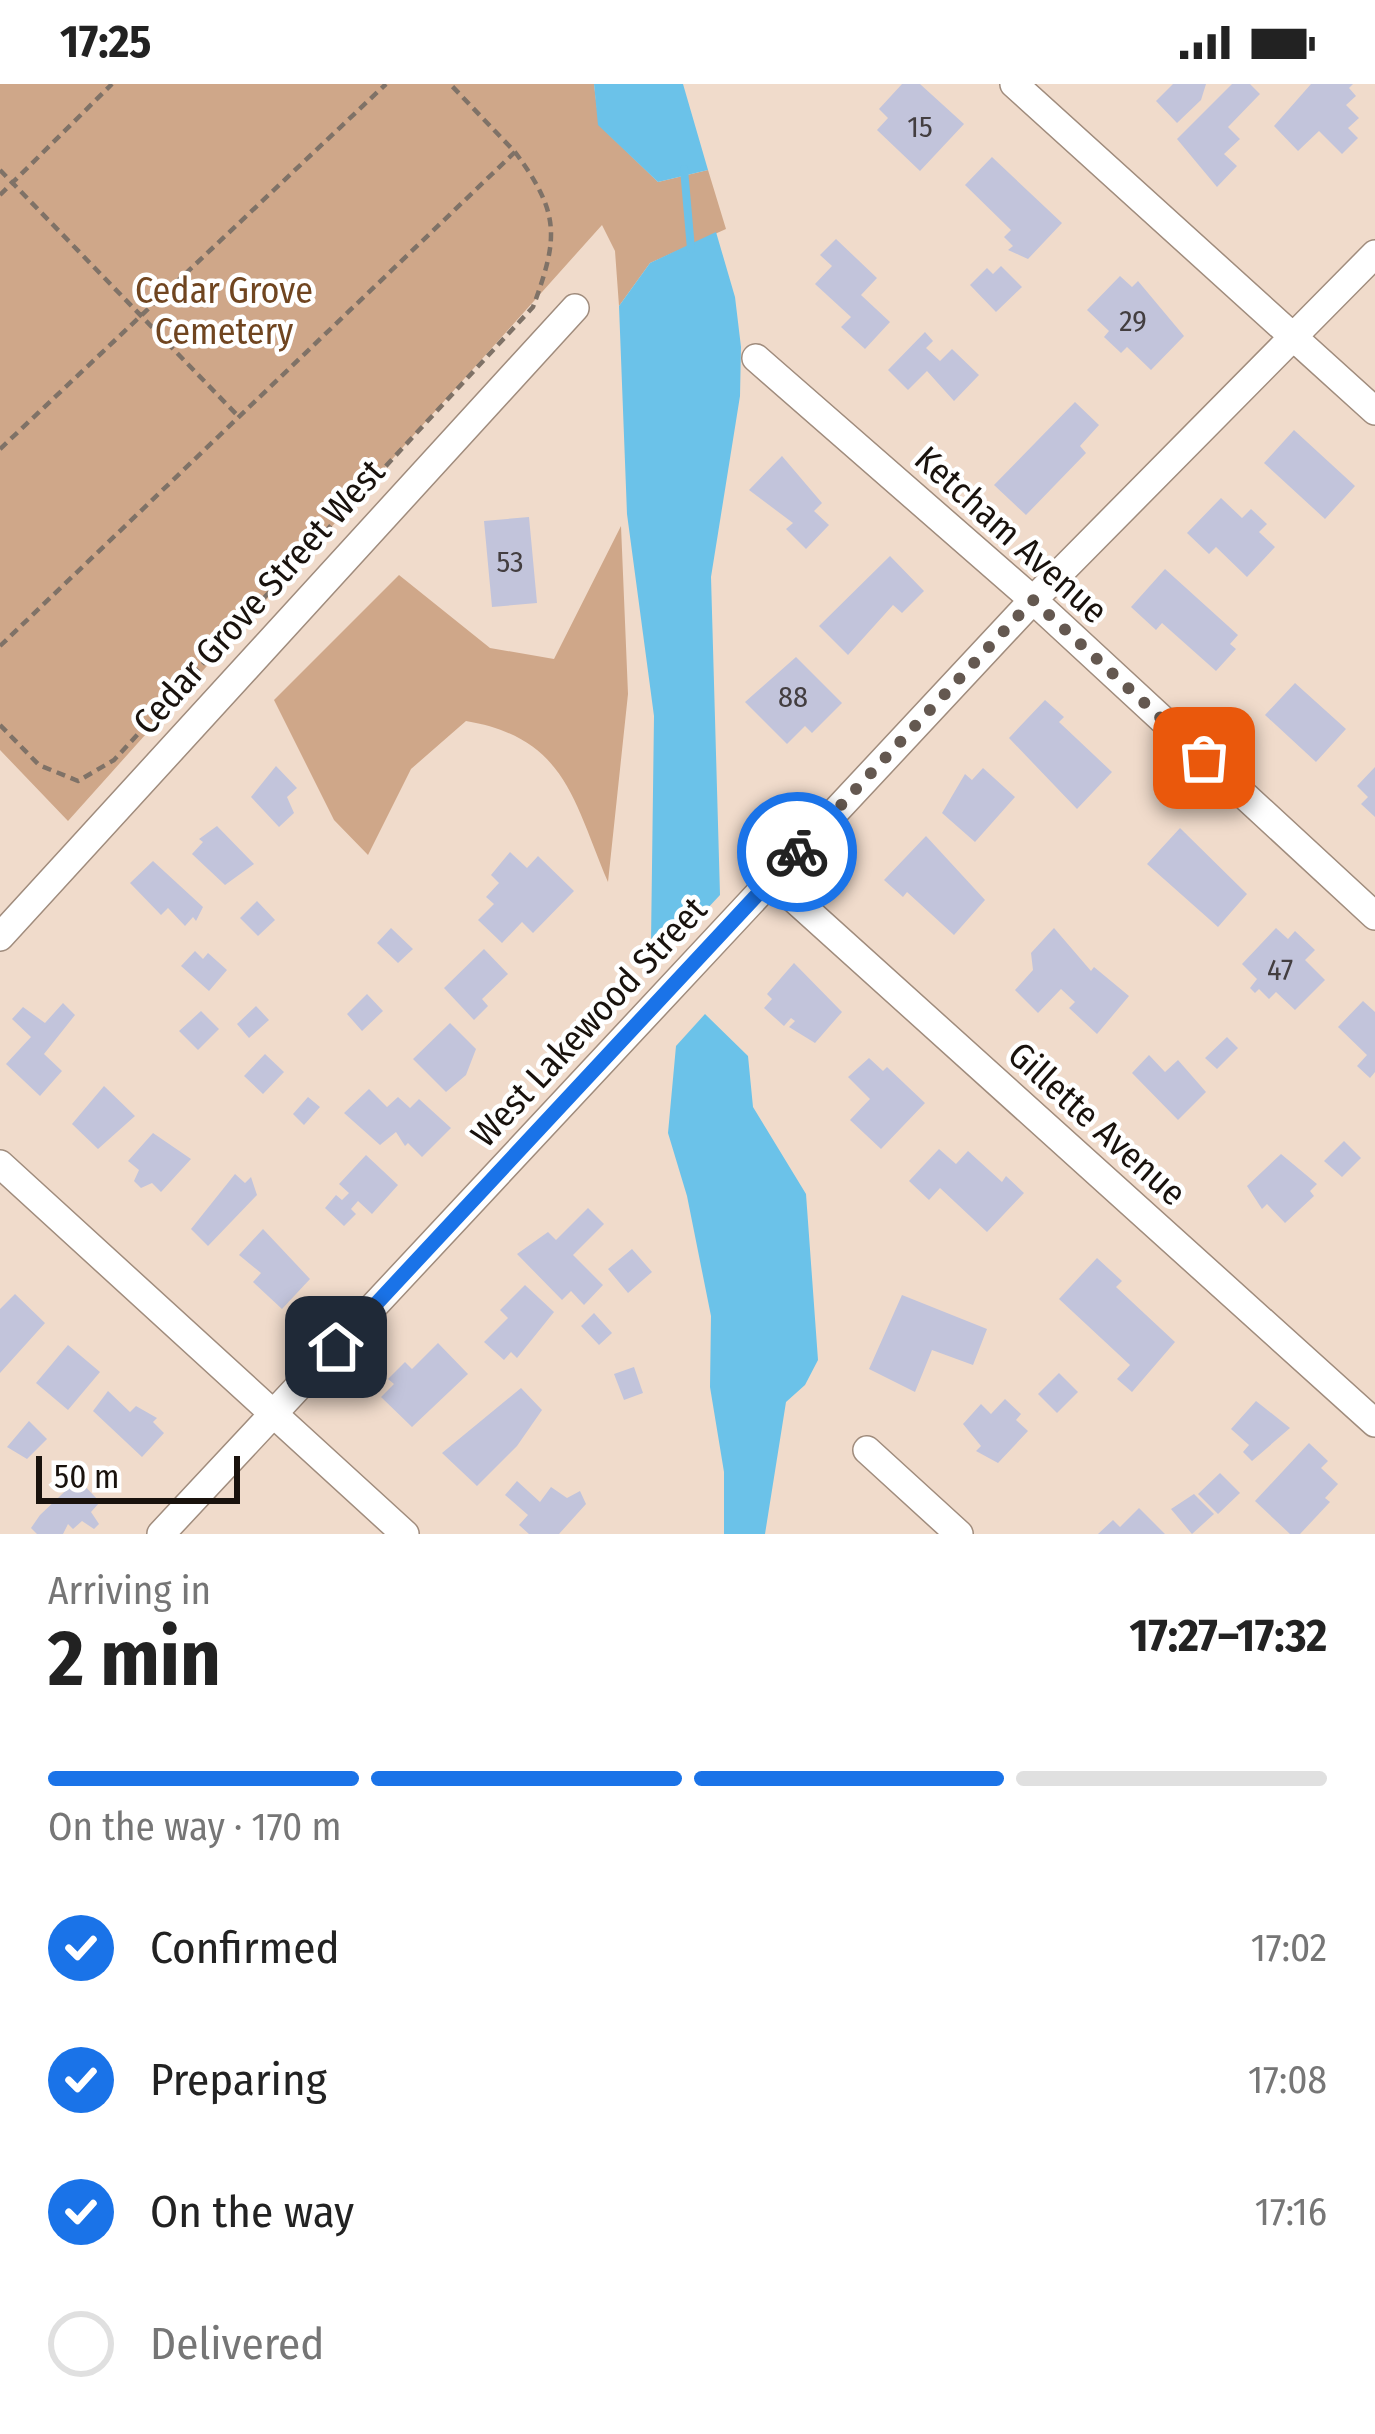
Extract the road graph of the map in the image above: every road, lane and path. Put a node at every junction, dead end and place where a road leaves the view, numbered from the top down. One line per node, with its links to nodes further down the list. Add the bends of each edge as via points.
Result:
1 (112, 84): 7 (path)
2 (386, 84): 11 (path)
3 (450, 84): 5 (path)
4 (1014, 84): 12 (street)
5 (515, 152): 15 (path); 19 (path, via 546,194 552,255 533,308 114,760 78,781 39,765)
6 (0, 170): 7 (path)
7 (12, 183): 8 (path); 11 (path)
8 (0, 195)
9 (1375, 254): 12 (street, West Lakewood Street)
10 (574, 308): 22 (street, Cedar Grove Street West)
11 (141, 316): 15 (path); 16 (path)
12 (1292, 337): 14 (street); 17 (street, West Lakewood Street)
13 (756, 358): 17 (street, Ketcham Avenue)
14 (1375, 411)
15 (239, 417): 18 (path)
16 (0, 448)
17 (1033, 600): 20 (street, West Lakewood Street); 21 (street, Ketcham Avenue)
18 (0, 646)
19 (0, 725)
20 (772, 879): 24 (street, West Lakewood Street); 25 (street, Gillette Avenue)
21 (1375, 916)
22 (0, 937)
23 (0, 1164): 24 (street)
24 (274, 1414): 27 (street, West Lakewood Street); 28 (street)
25 (1375, 1423)
26 (867, 1450): 29 (street)
27 (161, 1534)
28 (404, 1534)
29 (959, 1534)

